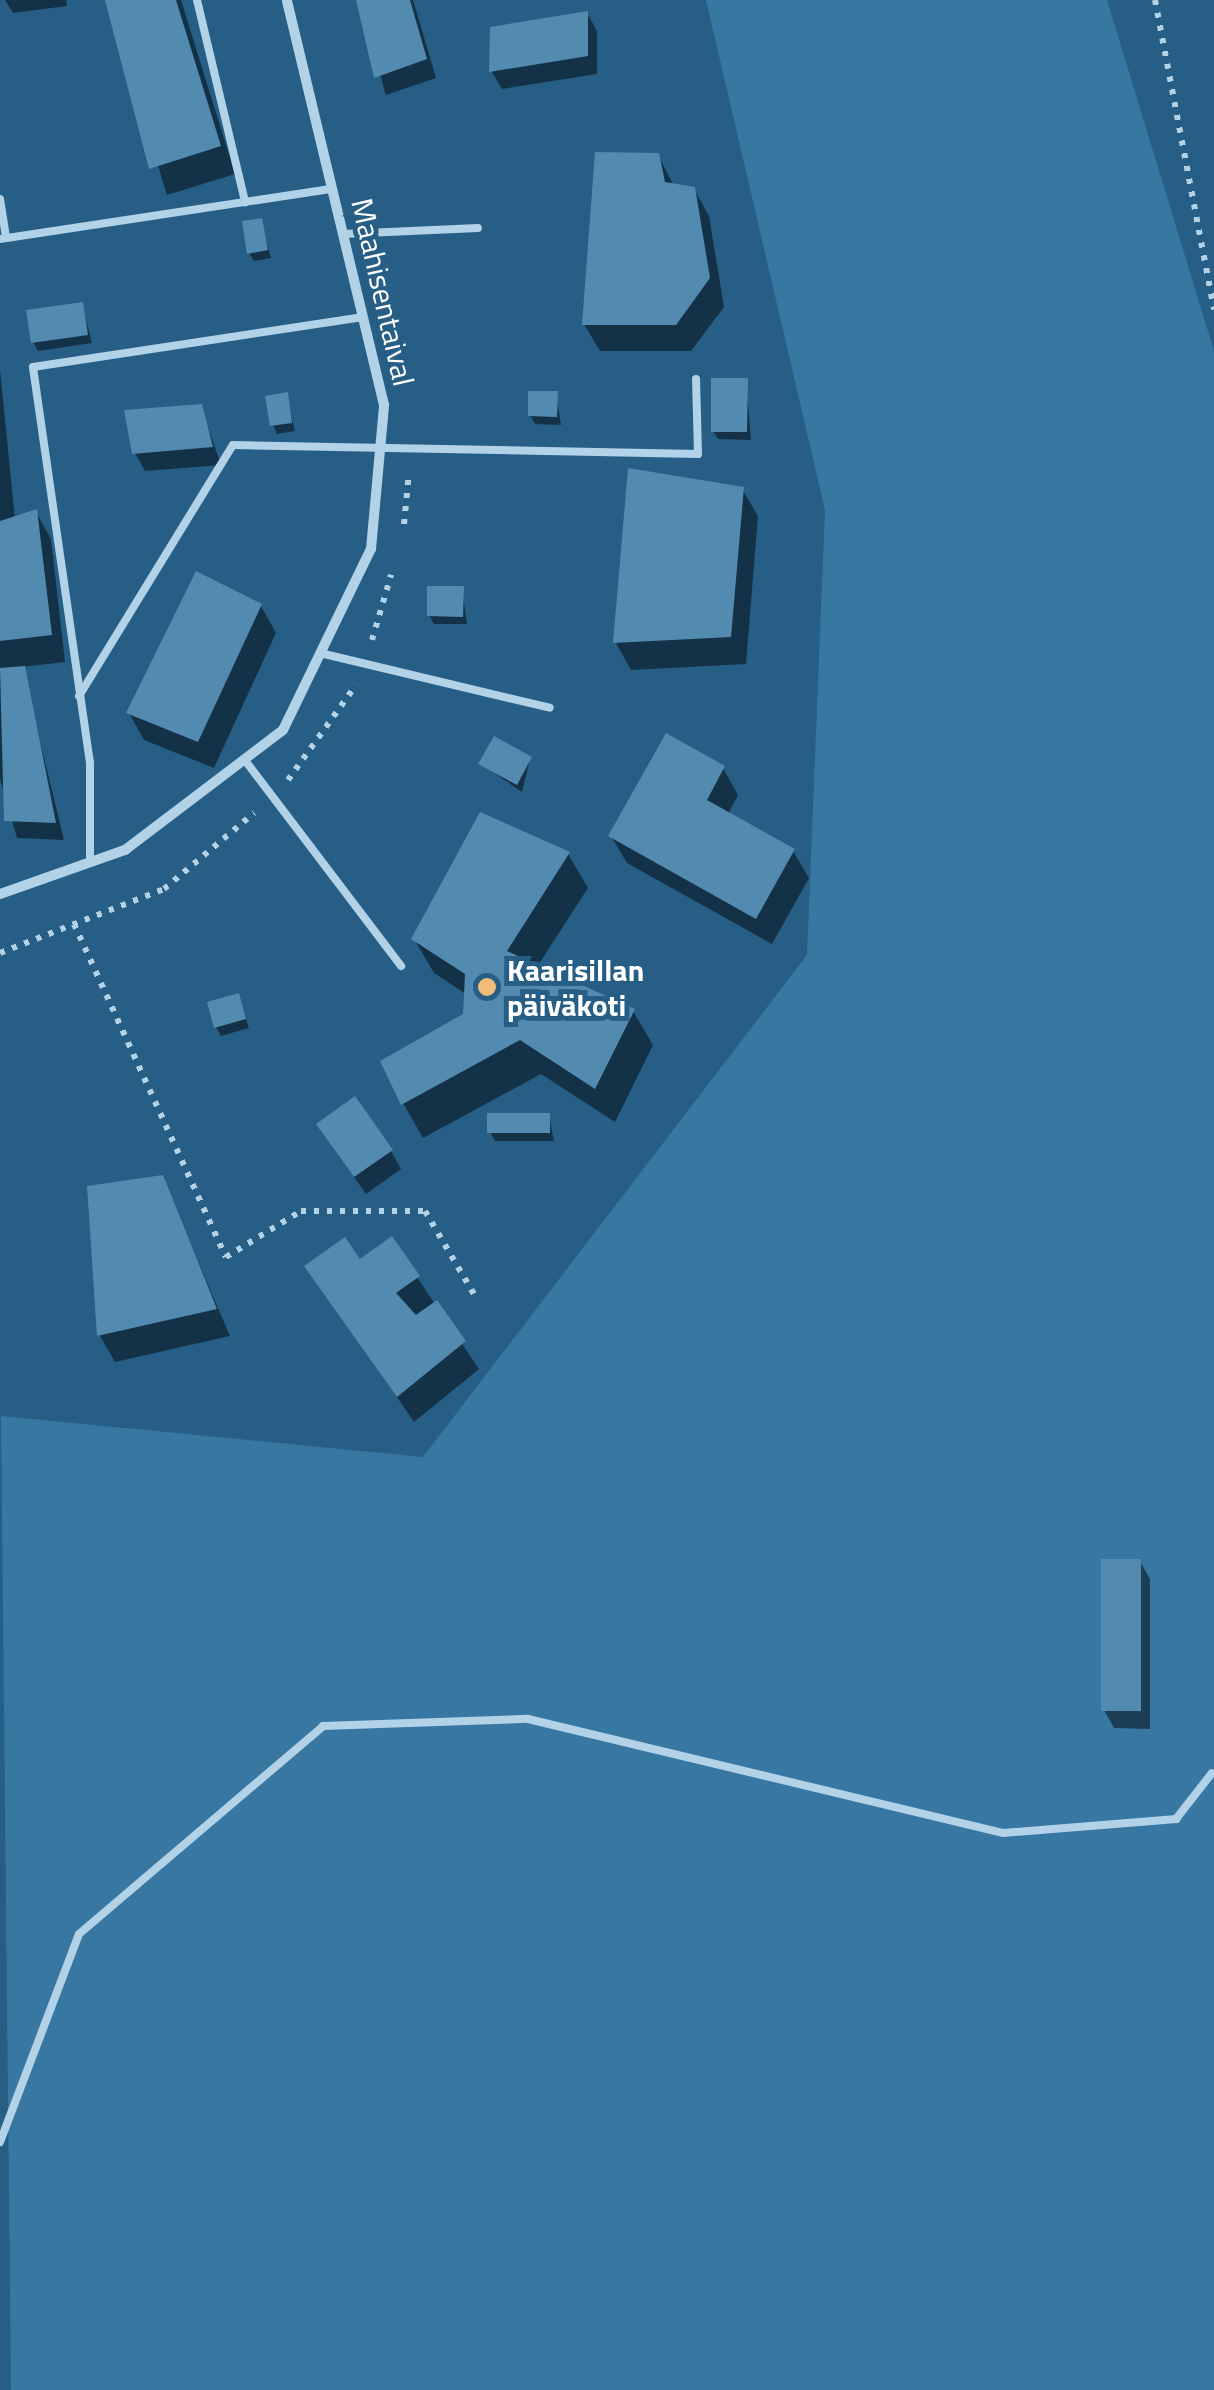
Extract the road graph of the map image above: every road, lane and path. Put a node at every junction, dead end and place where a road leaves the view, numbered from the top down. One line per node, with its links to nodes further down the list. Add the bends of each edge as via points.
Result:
1 (197, 0): 6 (lane)
2 (288, 0): 4 (street, Maahisentaival)
3 (1154, 0): 11 (path)
4 (332, 189): 6 (lane); 9 (street, Maahisentaival)
5 (0, 199): 10 (lane)
6 (245, 202): 10 (lane)
7 (478, 228): 8 (lane)
8 (375, 233): 9 (lane); 14 (path)
9 (343, 234): 12 (street, Maahisentaival)
10 (3, 238)
11 (1214, 309)
12 (363, 317): 15 (street, Maahisentaival, via 384,405); 21 (lane, via 33,367)
13 (696, 379): 16 (lane, via 698,454)
14 (410, 391)
15 (380, 445): 16 (lane); 19 (street, Maahisentaival, via 371,549); 21 (lane, via 232,445)
16 (412, 446): 17 (path)
17 (403, 532)
18 (393, 569): 20 (path)
19 (320, 653): 20 (lane); 23 (street, Maahisentaival, via 283,730)
20 (364, 663): 22 (lane); 24 (path, via 352,694)
21 (79, 696): 25 (lane)
22 (550, 708)
23 (244, 759): 24 (lane); 25 (street, Maahisentaival, via 124,850)
24 (272, 796): 27 (path, via 164,889); 29 (lane)
25 (90, 863): 26 (street, Maahisentaival)
26 (0, 894)
27 (74, 924): 28 (path); 30 (path, via 226,1257 301,1211 425,1211)
28 (0, 953)
29 (401, 966)
30 (474, 1296)
31 (1212, 1773): 32 (lane, via 1176,1819 1003,1834 528,1719 324,1726 79,1934)
32 (0, 2142)

